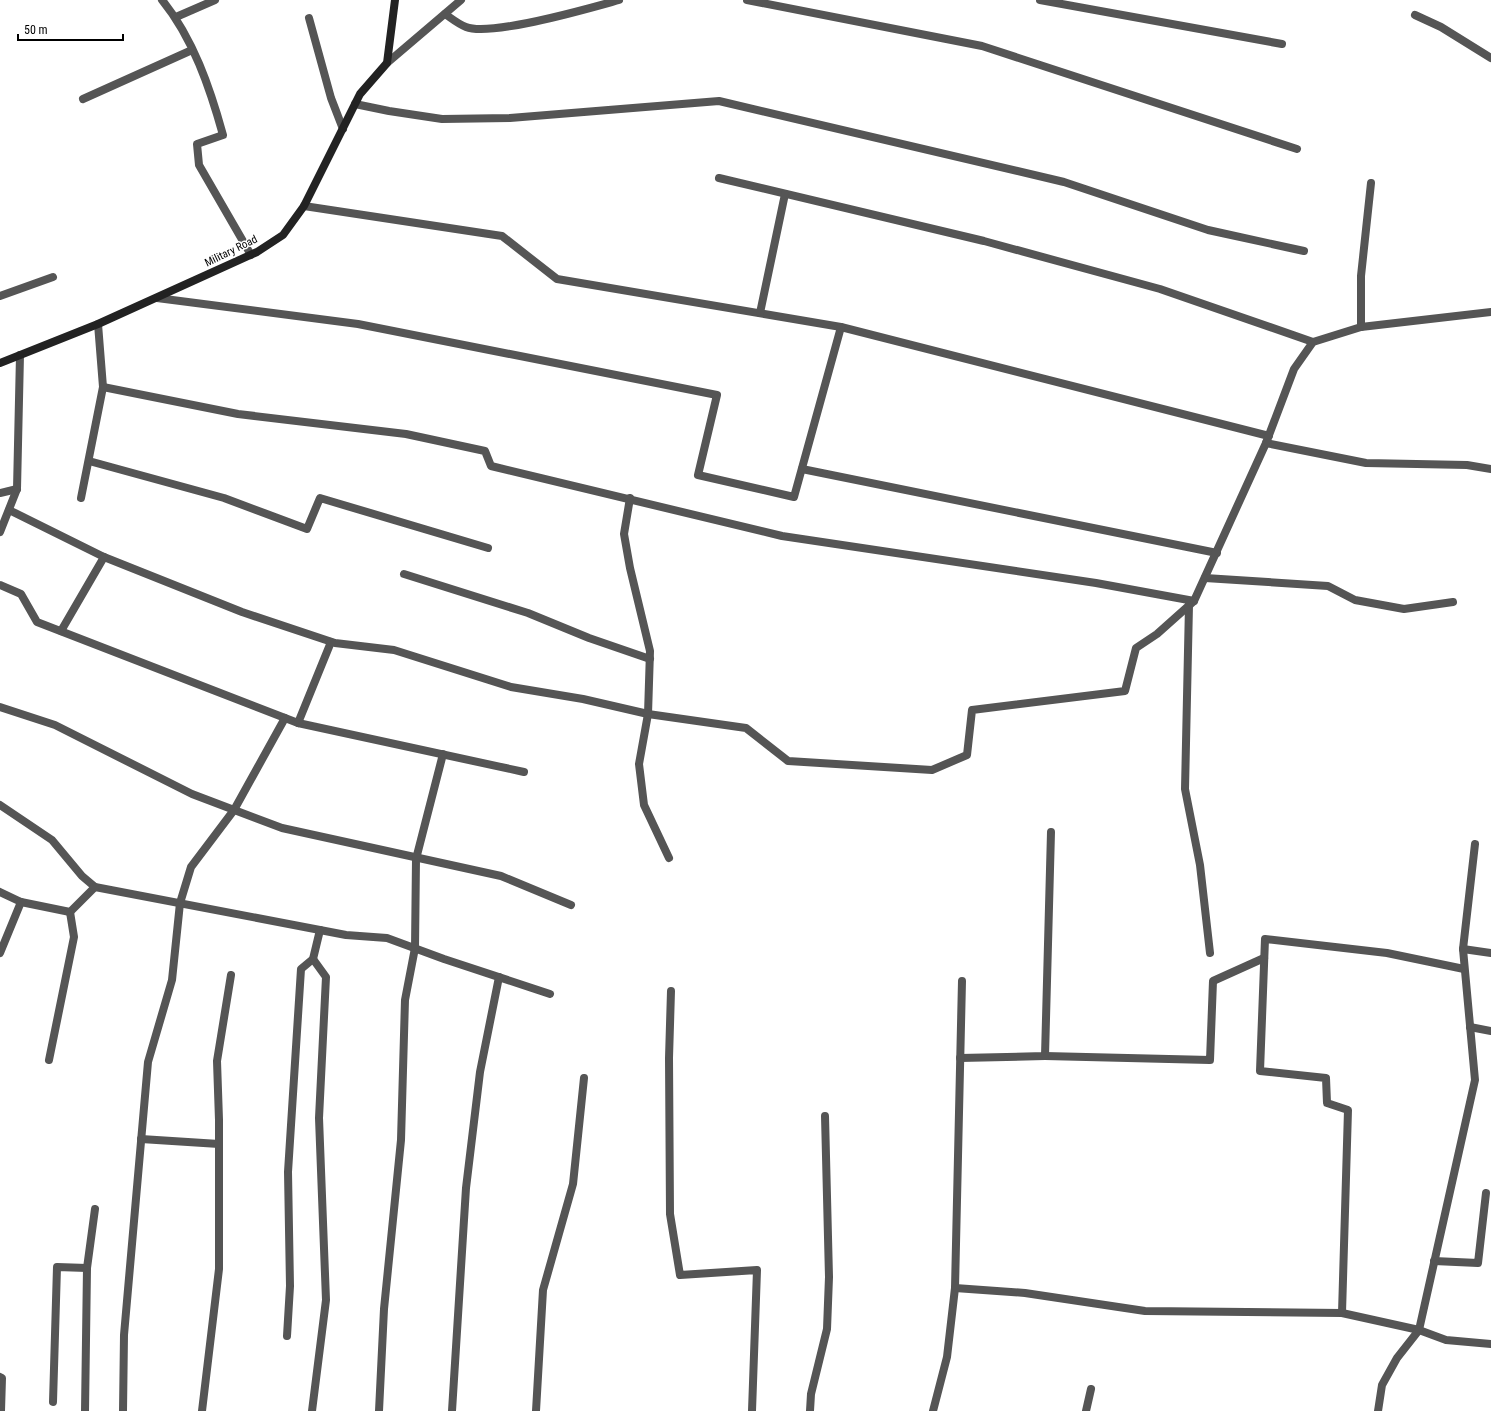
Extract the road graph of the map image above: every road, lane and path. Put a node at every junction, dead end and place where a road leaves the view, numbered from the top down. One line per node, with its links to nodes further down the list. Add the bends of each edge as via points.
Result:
1 (162, 0): 11 (street)
2 (215, 0): 11 (street)
3 (395, 0): 16 (street)
4 (461, 0): 9 (street)
5 (619, 0): 9 (street, via 556,17 489,29 466,27)
6 (747, 0): 8 (street)
7 (1040, 0): 13 (street)
8 (756, 1): 20 (street, via 982,46)
9 (445, 14): 16 (street)
10 (1415, 15): 15 (street, via 1441,27)
11 (176, 17): 14 (street)
12 (309, 18): 19 (street, via 331,98)
13 (1282, 44)
14 (192, 50): 17 (street); 26 (street, via 211,90 223,134 197,144 199,165)
15 (1491, 58)
16 (387, 63): 18 (street, Military Road, via 360,94)
17 (83, 99)
18 (355, 104): 19 (street, Military Road); 25 (street, via 389,112 442,119 518,117 719,101 1064,182 1208,230)
19 (344, 129): 24 (street, Military Road)
20 (1297, 149)
21 (719, 178): 23 (street)
22 (1371, 183): 34 (street, via 1361,276)
23 (785, 194): 31 (street); 35 (street, via 984,241 1160,289)
24 (304, 206): 26 (street, Military Road, via 283,234); 31 (street, via 502,236 557,279)
25 (1304, 252)
26 (251, 255): 29 (street, Military Road)
27 (53, 277): 28 (street)
28 (0, 296)
29 (157, 298): 32 (street, Military Road); 41 (street, via 358,324 717,395 698,475 794,497)
30 (1491, 312): 34 (street)
31 (760, 313): 33 (street)
32 (98, 324): 36 (street, Military Road); 38 (street)
33 (841, 326): 39 (street); 41 (street)
34 (1361, 327): 35 (street)
35 (1313, 342): 39 (street, via 1294,369)
36 (20, 355): 37 (street, Military Road); 43 (street)
37 (0, 363)
38 (103, 387): 40 (street); 46 (street, via 238,414 406,434 485,451 491,466)
39 (1268, 440): 42 (street, via 1366,463 1466,465); 50 (street)
40 (89, 461): 45 (street); 49 (street, via 224,498 307,528 320,498)
41 (802, 469): 50 (street)
42 (1491, 469)
43 (17, 489): 44 (street); 47 (street)
44 (0, 493)
45 (82, 498)
46 (630, 498): 56 (street, via 782,536 1096,583); 59 (street, via 624,534)
47 (9, 510): 48 (street); 51 (street)
48 (0, 532)
49 (488, 548)
50 (1217, 553): 53 (street)
51 (104, 557): 57 (street); 58 (street, via 242,612)
52 (404, 574): 59 (street, via 528,613)
53 (1205, 578): 55 (street, via 1328,586 1355,600 1404,609); 56 (street)
54 (0, 585): 57 (street, via 21,594 38,622)
55 (1452, 602)
56 (1192, 603): 61 (street, via 1157,634 1136,648 1125,691 972,710 967,755 932,770 788,761 746,728); 82 (street, via 1185,789 1200,865)
57 (61, 631): 62 (street)
58 (331, 642): 61 (street, via 394,650 511,687 583,699); 63 (street)
59 (650, 659): 61 (street)
60 (0, 707): 67 (street, via 55,725 192,794)
61 (648, 714): 71 (street, via 639,764 644,805)
62 (285, 718): 63 (street); 67 (street)
63 (298, 722): 64 (street)
64 (444, 754): 65 (street); 70 (street)
65 (524, 772)
66 (0, 804): 72 (street, via 52,840 82,876)
67 (234, 810): 70 (street, via 282,828); 75 (street, via 191,867)
68 (1051, 832): 94 (street)
69 (1475, 844): 80 (street)
70 (416, 858): 76 (street, via 501,876); 79 (street)
71 (669, 858)
72 (95, 887): 75 (street); 77 (street)
73 (0, 892): 74 (street)
74 (21, 902): 77 (street); 81 (street)
75 (180, 903): 78 (street); 99 (street, via 172,980 148,1062)
76 (571, 905)
77 (70, 912): 96 (street, via 74,937)
78 (320, 930): 79 (street, via 387,938); 85 (street)
79 (415, 948): 88 (street); 118 (street, via 406,1000 401,1140 384,1309)
80 (1463, 949): 83 (street); 86 (street)
81 (0, 953)
82 (1210, 953)
83 (1491, 953)
84 (1264, 958): 86 (street, via 1265,939 1386,952); 94 (street, via 1213,981 1210,1060); 106 (street, via 1260,1071 1326,1078 1327,1103 1348,1110)
85 (313, 959): 108 (street, via 301,969 288,1172 290,1286); 117 (street, via 326,976 319,1118 326,1300)
86 (1464, 969): 92 (street)
87 (232, 976): 100 (street, via 217,1061)
88 (499, 977): 91 (street); 119 (street, via 480,1072 466,1188)
89 (962, 981): 95 (street)
90 (670, 991): 121 (street, via 670,1214 680,1274 758,1270)
91 (550, 994)
92 (1470, 1027): 93 (street); 103 (street, via 1475,1080)
93 (1491, 1031)
94 (1045, 1056): 95 (street)
95 (960, 1058): 105 (street)
96 (49, 1060)
97 (584, 1078): 120 (street, via 573,1184 543,1290)
98 (825, 1116): 122 (street, via 829,1277 827,1328 811,1394)
99 (142, 1139): 100 (street); 115 (street, via 124,1335)
100 (219, 1144): 116 (street, via 219,1269)
101 (1486, 1193): 103 (street, via 1478,1263)
102 (95, 1209): 104 (street)
103 (1434, 1261): 107 (street)
104 (87, 1268): 112 (street, via 57,1267); 114 (street)
105 (955, 1288): 106 (street, via 1025,1293 1145,1311); 123 (street, via 947,1357)
106 (1342, 1313): 107 (street)
107 (1419, 1330): 109 (street, via 1446,1340); 125 (street, via 1397,1358 1382,1384)
108 (287, 1336)
109 (1491, 1344)
110 (0, 1377): 113 (street)
111 (1091, 1389): 124 (street)
112 (53, 1402)
113 (1, 1411)
114 (85, 1411)
115 (123, 1411)
116 (202, 1411)
117 (312, 1411)
118 (379, 1411)
119 (452, 1411)
120 (536, 1411)
121 (752, 1411)
122 (810, 1411)
123 (933, 1411)
124 (1086, 1411)
125 (1378, 1411)

